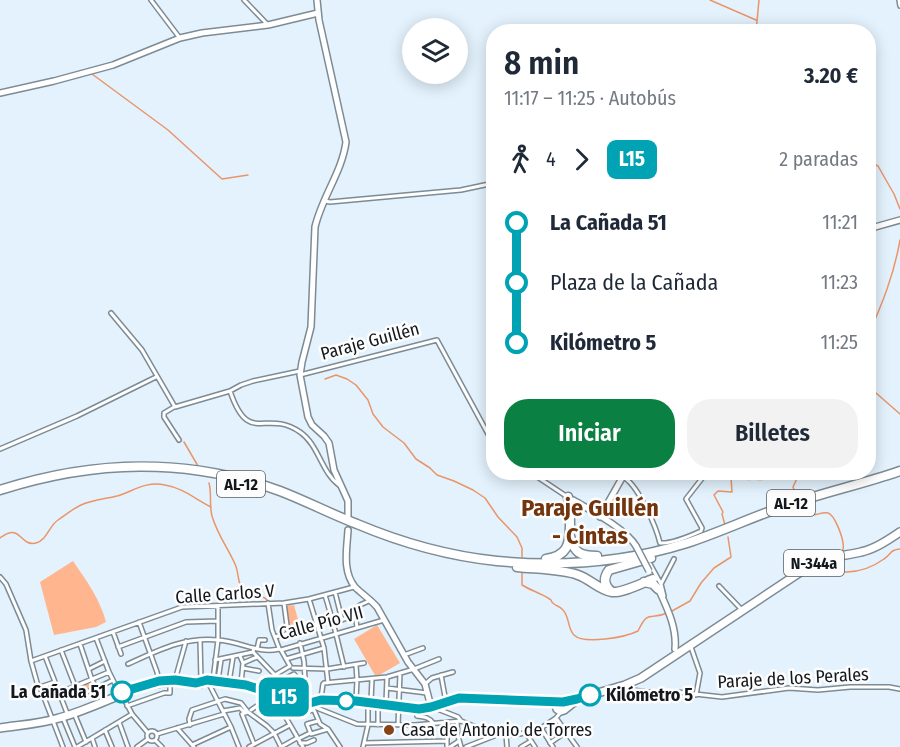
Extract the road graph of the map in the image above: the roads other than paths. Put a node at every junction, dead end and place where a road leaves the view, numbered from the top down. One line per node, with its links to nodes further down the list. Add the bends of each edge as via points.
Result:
1 (151, 0): 9 (street)
2 (244, 0): 8 (street)
3 (899, 0): 5 (street)
4 (317, 2): 6 (street); 7 (street)
5 (900, 6)
6 (308, 16): 7 (street); 8 (street)
7 (318, 17): 12 (street, via 346,142)
8 (268, 25): 9 (street)
9 (180, 38): 10 (street, via 113,65)
10 (0, 93)
11 (486, 185): 12 (street)
12 (325, 201): 16 (street, via 315,226 311,327)
13 (900, 220): 14 (street)
14 (876, 227)
15 (111, 313): 17 (street, via 142,350)
16 (300, 373): 18 (street, via 253,381); 20 (street, Paraje Guillén, via 437,340); 31 (street, via 308,417 329,443)
17 (157, 377): 19 (street); 22 (street)
18 (230, 392): 19 (street); 31 (street, via 248,423 284,424 302,433)
19 (174, 407): 21 (street, via 164,415)
20 (486, 431)
21 (179, 440)
22 (0, 449)
23 (900, 471): 25 (highway, AL-12)
24 (900, 476): 40 (highway, AL-12, via 802,505 713,539)
25 (876, 478)
26 (541, 480): 34 (street)
27 (621, 480): 36 (street)
28 (628, 480): 29 (street, via 664,544 701,531 686,500)
29 (701, 480)
30 (869, 480): 40 (highway, AL-12, via 800,500)
31 (341, 486): 35 (street, via 348,501)
32 (0, 490): 41 (highway, AL-12, via 56,474 102,468 154,466 202,471 261,485 395,539)
33 (0, 495): 43 (highway, AL-12, via 96,473 147,471 195,475 268,492 410,548 456,560)
34 (570, 501): 36 (street); 39 (highway)
35 (348, 516)
36 (600, 517): 44 (street, bridge, via 632,539)
37 (348, 530): 47 (street, via 347,570)
38 (900, 532): 57 (main road, N-344a, via 869,550 821,560)
39 (570, 536): 40 (highway, via 574,549 586,556); 41 (highway, via 566,548 553,558)
40 (652, 554): 41 (highway, AL-12, via 569,563); 43 (highway, AL-12, via 588,566); 50 (highway, via 609,570 605,584)
41 (479, 559)
42 (674, 559): 48 (street)
43 (508, 567): 50 (highway, via 574,573)
44 (649, 574): 48 (street); 48 (highway, via 653,584); 50 (highway, via 621,591)
45 (0, 577): 99 (street, via 26,630)
46 (719, 586): 57 (street)
47 (355, 587): 49 (street, Calle Carlos V); 53 (street)
48 (660, 587): 86 (street, via 673,623)
49 (335, 592): 51 (street, Calle Carlos V); 59 (street)
50 (611, 592)
51 (325, 594): 52 (street, Calle Carlos V); 63 (street)
52 (309, 599): 55 (street, Calle Carlos V); 64 (street)
53 (371, 600): 58 (street, via 360,605); 60 (street)
54 (268, 603): 55 (street, Calle Carlos V); 56 (street, Calle Carlos V); 70 (street)
55 (284, 603): 67 (street)
56 (218, 605): 61 (street); 62 (street, Calle Carlos V, via 182,607)
57 (742, 611): 79 (main road, N-344a)
58 (355, 616): 59 (street); 65 (street)
59 (342, 620): 63 (street)
60 (384, 620): 65 (street, Calle Pío VII); 91 (street)
61 (218, 621): 69 (street, via 186,622); 74 (street)
62 (139, 622): 66 (street, Calle Carlos V); 69 (street)
63 (333, 622): 68 (street)
64 (318, 625): 67 (street); 72 (street)
65 (357, 628): 68 (street, Calle Pío VII)
66 (113, 632): 71 (street, Calle Carlos V); 80 (street)
67 (288, 633): 70 (street)
68 (336, 634): 72 (street, Calle Pío VII); 105 (street)
69 (145, 637): 80 (street); 88 (street)
70 (275, 637): 83 (street)
71 (96, 638): 78 (street, Calle Carlos V); 100 (street)
72 (321, 638): 77 (street, Calle Pío VII); 81 (street)
73 (200, 640): 74 (street, Calle Pío VII); 76 (street, Calle Pío VII); 126 (street, via 200,679)
74 (218, 640): 85 (street, Calle Pío VII); 98 (street)
75 (265, 640): 85 (street, via 259,640)
76 (186, 641): 88 (street, Calle Pío VII); 125 (street)
77 (300, 643): 83 (street, Calle Pío VII); 89 (street)
78 (80, 644): 84 (street, Calle Carlos V); 109 (street)
79 (690, 645): 86 (main road, N-344a); 143 (street, via 700,673)
80 (118, 647): 87 (street)
81 (324, 648): 89 (street); 110 (street)
82 (423, 648): 91 (street)
83 (280, 649): 85 (street, Calle Pío VII); 96 (street)
84 (61, 650): 92 (street, Calle Carlos V); 131 (street)
85 (255, 650): 90 (street); 94 (street)
86 (676, 650): 133 (main road, via 641,678)
87 (121, 654)
88 (151, 654): 103 (street, Calle Pío VII); 123 (street)
89 (303, 654): 96 (street); 108 (street)
90 (240, 655): 93 (street); 101 (street)
91 (404, 655): 111 (street)
92 (45, 656): 99 (street, Calle Carlos V); 124 (street)
93 (232, 657): 95 (street); 127 (street)
94 (257, 657): 101 (street); 116 (street)
95 (221, 659): 98 (street); 126 (street)
96 (286, 659): 106 (street)
97 (439, 659): 111 (street)
98 (216, 660): 126 (street)
99 (31, 661): 132 (street)
100 (105, 661): 109 (street); 113 (street)
101 (243, 663): 107 (street)
102 (364, 663): 104 (street)
103 (128, 664)
104 (356, 665): 105 (street); 122 (street)
105 (344, 666): 110 (street)
106 (291, 667): 108 (street); 116 (street)
107 (243, 668): 112 (street); 129 (street)
108 (305, 668): 110 (street); 116 (street, via 304,679 294,674 281,681)
109 (89, 669): 120 (street)
110 (327, 669): 128 (street)
111 (414, 669): 115 (street); 130 (street)
112 (259, 671)
113 (109, 672): 120 (street); 121 (street)
114 (453, 672): 117 (street)
115 (400, 673): 118 (street); 138 (street)
116 (277, 674)
117 (441, 675): 130 (street); 150 (street)
118 (387, 677): 119 (street); 136 (street)
119 (372, 679): 122 (street); 149 (street)
120 (92, 680): 131 (street); 135 (street)
121 (113, 680): 135 (street); 141 (street)
122 (357, 680): 128 (street); 146 (street)
123 (159, 681): 125 (main road); 141 (main road)
124 (55, 682): 132 (street); 139 (street)
125 (175, 682): 126 (main road); 141 (main road); 151 (street, via 170,693)
126 (206, 682): 127 (main road); 145 (street)
127 (229, 682): 129 (main road)
128 (328, 683): 148 (street, via 323,684)
129 (240, 684): 142 (main road)
130 (425, 684): 140 (street)
131 (75, 686): 134 (street)
132 (40, 687): 164 (street)
133 (615, 687): 143 (street, Paraje de los Perales); 155 (main road)
134 (70, 688): 135 (street, via 73,697); 139 (street)
135 (97, 688): 144 (street)
136 (387, 688): 138 (street); 149 (street)
137 (900, 689): 143 (street, Paraje de los Perales, via 789,688 727,697)
138 (400, 690): 140 (street); 154 (street)
139 (59, 693): 161 (street)
140 (427, 693): 150 (street)
141 (121, 694): 144 (main road); 151 (street); 161 (main road)
142 (280, 695): 148 (main road); 153 (street)
143 (696, 695)
144 (103, 700): 161 (main road)
145 (218, 701): 147 (street); 157 (street, via 241,703); 159 (street)
146 (356, 701): 148 (main road); 149 (main road)
147 (209, 704): 152 (street); 156 (street)
148 (315, 704): 162 (street); 165 (street); 170 (street, via 357,724)
149 (376, 704): 154 (main road); 170 (street); 173 (street)
150 (439, 705): 154 (main road); 155 (main road, via 463,698); 166 (street, via 440,710)
151 (127, 706): 160 (street)
152 (199, 707): 158 (street); 171 (street, via 192,710)
153 (276, 707): 157 (street, via 263,702); 162 (street)
154 (399, 707): 174 (street)
155 (559, 707): 178 (street); 181 (street)
156 (211, 709)
157 (250, 711): 159 (street, via 240,708); 183 (street); 199 (street, via 242,714)
158 (201, 712)
159 (224, 712): 171 (street); 175 (street)
160 (132, 714): 167 (street); 182 (street)
161 (68, 715): 164 (main road); 196 (street); 205 (street)
162 (285, 716): 172 (street)
163 (417, 716): 169 (street)
164 (51, 720): 176 (main road); 204 (street)
165 (318, 721): 179 (street); 184 (street, via 307,724)
166 (459, 721): 168 (street); 187 (street); 194 (street)
167 (119, 722): 180 (street); 208 (street)
168 (447, 722): 169 (street); 193 (street)
169 (433, 723): 174 (street)
170 (369, 724): 173 (street); 200 (street)
171 (190, 725): 177 (street)
172 (290, 725): 183 (street); 197 (street)
173 (378, 725): 174 (street)
174 (398, 726)
175 (231, 727): 203 (street); 211 (street)
176 (0, 728)
177 (177, 728): 186 (street); 203 (street)
178 (541, 728): 185 (street); 202 (street)
179 (328, 729): 184 (street); 214 (street)
180 (105, 730): 189 (street); 207 (street)
181 (566, 732): 202 (street); 221 (street)
182 (148, 733): 186 (street, via 153,730); 190 (street)
183 (274, 733): 199 (street); 213 (street)
184 (310, 733): 197 (street)
185 (526, 733): 188 (street); 195 (street)
186 (157, 734): 191 (street)
187 (499, 734): 188 (street); 217 (street)
188 (506, 735): 218 (street)
189 (92, 738): 196 (street); 206 (street)
190 (148, 739): 191 (street); 209 (street)
191 (155, 740): 210 (street)
192 (314, 740): 197 (street)
193 (447, 741): 198 (street); 216 (street)
194 (459, 741): 216 (street); 217 (street)
195 (531, 741): 219 (street); 220 (street)
196 (86, 742): 205 (street)
197 (299, 742): 213 (street)
198 (389, 742): 201 (street); 215 (street)
199 (254, 744): 212 (street)
200 (363, 745): 201 (street)
201 (375, 745)
202 (552, 745)
203 (193, 746)
204 (63, 747)
205 (78, 747)
206 (95, 747)
207 (112, 747)
208 (129, 747)
209 (137, 747)
210 (162, 747)
211 (239, 747)
212 (249, 747)
213 (281, 747)
214 (340, 747)
215 (392, 747)
216 (449, 747)
217 (464, 747)
218 (507, 747)
219 (521, 747)
220 (535, 747)
221 (575, 747)

